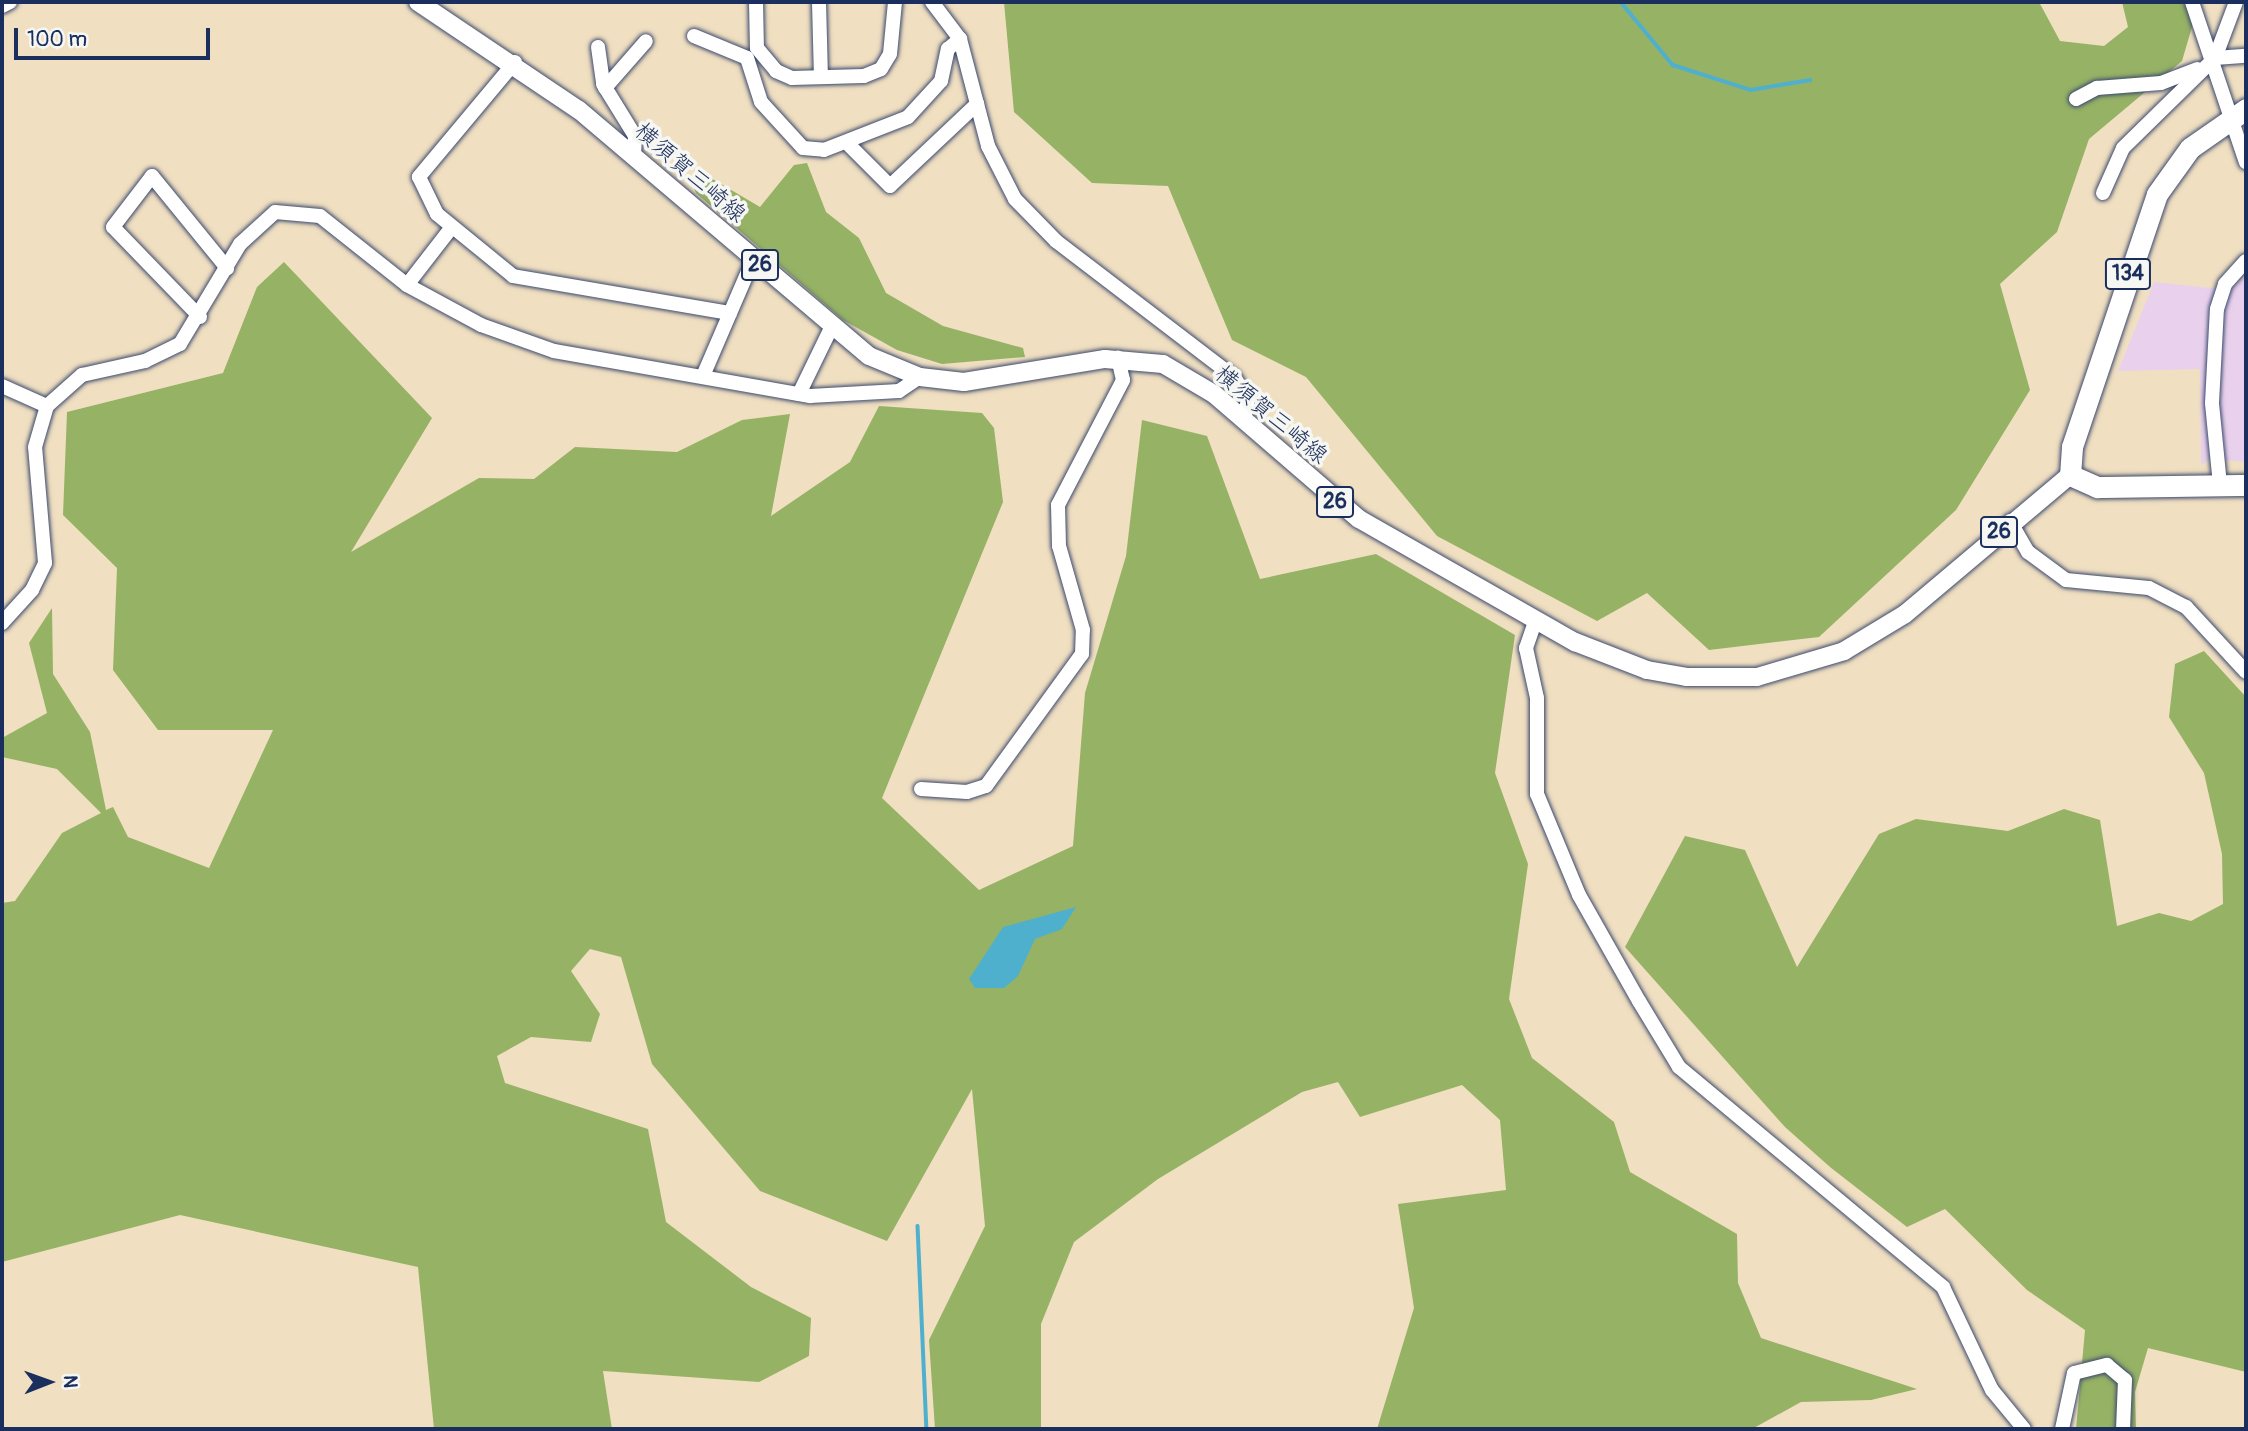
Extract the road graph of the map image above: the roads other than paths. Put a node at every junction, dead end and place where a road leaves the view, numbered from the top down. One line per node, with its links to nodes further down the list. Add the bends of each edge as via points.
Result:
1 (10, 2): 9 (street)
2 (418, 2): 16 (main road, 横須賀三崎線 / 26)
3 (756, 2): 17 (street, via 757,48 768,64 787,77)
4 (819, 2): 17 (street)
5 (895, 2): 17 (street, via 890,54 881,69)
6 (932, 2): 11 (street)
7 (2192, 2): 15 (street)
8 (2236, 2): 15 (street)
9 (2, 6)
10 (694, 36): 22 (street, via 747,58 761,102 803,148)
11 (960, 39): 20 (street); 22 (street, via 948,50 941,81 917,109 890,129)
12 (646, 41): 18 (street)
13 (598, 47): 18 (street)
14 (2246, 56): 15 (street)
15 (2212, 60): 19 (street, via 2161,83 2119,83); 21 (street); 25 (street, via 2123,149)
16 (515, 62): 23 (main road, 横須賀三崎線 / 26); 26 (street, via 419,177 438,214)
17 (821, 77)
18 (605, 88): 23 (street, via 635,136)
19 (2076, 99)
20 (977, 104): 22 (street, via 890,186); 40 (street, via 994,164 1027,214 1234,377 1248,399)
21 (2239, 113): 24 (street); 41 (highway, 134, via 2190,148 2144,221 2072,447)
22 (849, 145)
23 (634, 157): 27 (main road, 横須賀三崎線 / 26)
24 (2246, 162)
25 (2103, 193)
26 (452, 226): 30 (street); 31 (street, via 513,276)
27 (753, 260): 31 (street); 33 (main road, 横須賀三崎線 / 26)
28 (2246, 261): 42 (street, via 2225,284 2217,309 2212,403)
29 (227, 268): 30 (street, via 258,221 295,208 327,220); 32 (street); 32 (street, via 152,176 113,227)
30 (407, 285): 35 (street, via 533,346)
31 (730, 313): 35 (street)
32 (200, 317): 39 (street, via 171,350 82,375)
33 (831, 328): 36 (main road, 横須賀三崎線 / 26, via 869,356); 38 (street)
34 (1118, 358): 36 (main road, 横須賀三崎線 / 26, via 987,380); 40 (main road, 横須賀三崎線 / 26, via 1177,371); 48 (street, via 1123,380 1058,505 1059,546 1083,630 1082,654 986,786 967,792)
35 (703, 376): 38 (street)
36 (920, 377): 38 (street, via 899,391)
37 (2, 386): 39 (street)
38 (799, 394)
39 (47, 406): 46 (street, via 35,447 45,563 33,590)
40 (1244, 419): 45 (main road, 横須賀三崎線 / 26, via 1350,513)
41 (2070, 475): 42 (highway, via 2097,486); 44 (main road, 横須賀三崎線 / 26)
42 (2220, 485): 43 (highway)
43 (2246, 485)
44 (2010, 521): 45 (main road, 横須賀三崎線 / 26, via 1885,628 1785,672 1714,679 1665,674 1590,649); 47 (street, via 2028,552 2066,580 2149,588 2186,607)
45 (1536, 619): 49 (street, via 1526,648 1537,698 1537,794 1595,927 1679,1067 1943,1286 1992,1390)
46 (2, 623)
47 (2246, 672)
48 (921, 789)
49 (2024, 1429)
50 (2062, 1429): 51 (street, via 2074,1373 2107,1365 2125,1380)
51 (2123, 1429)

